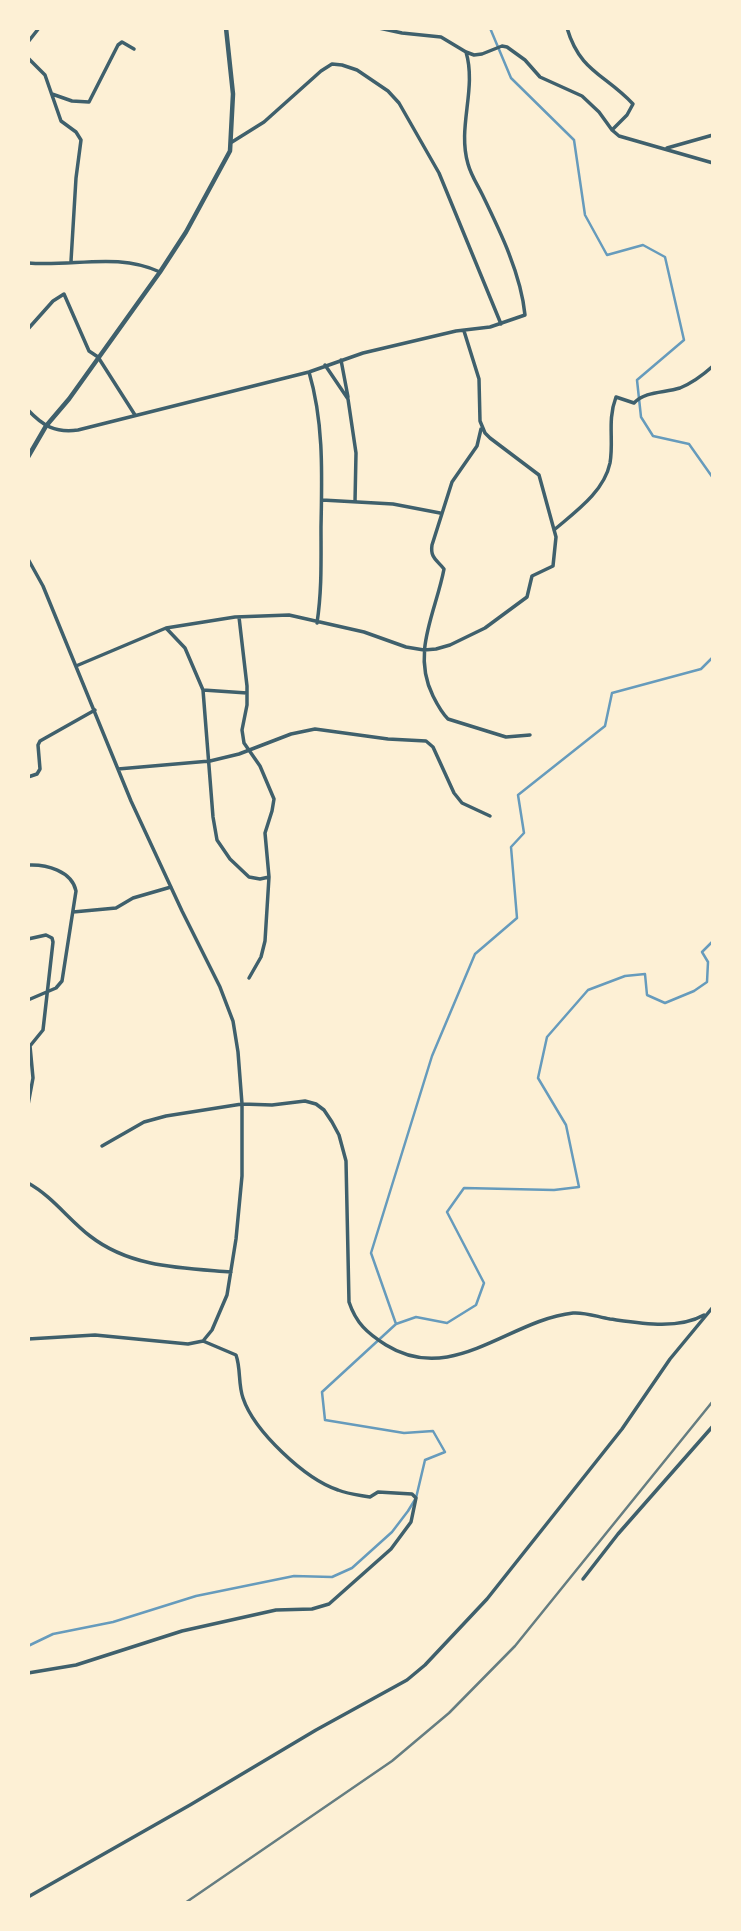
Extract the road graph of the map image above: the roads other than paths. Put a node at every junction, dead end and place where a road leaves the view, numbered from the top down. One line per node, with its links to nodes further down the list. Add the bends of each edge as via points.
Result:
1 (39, 28): 5 (street)
2 (226, 28): 12 (street, via 232,69)
3 (379, 28): 7 (street, via 441,37)
4 (566, 28): 10 (street, via 583,61 633,104)
5 (28, 42)
6 (134, 49): 9 (street, via 122,42 118,45 89,102)
7 (466, 52): 10 (street, via 478,55 502,46 515,51 540,78 582,96); 18 (street, via 470,75 465,124 468,163 503,240 525,313)
8 (28, 58): 9 (street, via 42,69)
9 (52, 94): 15 (street, via 61,121 80,140)
10 (612, 130): 13 (street, via 628,140)
11 (713, 135): 13 (street)
12 (232, 142): 17 (street, via 186,232); 18 (street, via 264,122 332,64 357,70 399,103 439,173)
13 (665, 148): 14 (street)
14 (713, 163)
15 (71, 261): 16 (street); 17 (street, via 121,262)
16 (28, 263)
17 (159, 272): 21 (street)
18 (501, 324): 20 (street)
19 (28, 330): 21 (street, via 64,294 89,351)
20 (464, 331): 22 (street); 29 (street, via 479,379)
21 (98, 356): 28 (street); 30 (street)
22 (341, 360): 23 (street); 26 (street)
23 (325, 365): 25 (street); 26 (street)
24 (713, 366): 35 (street, via 685,385 661,394 644,394 634,403 616,397 609,466 594,494)
25 (309, 372): 28 (street); 32 (street, via 322,450)
26 (348, 400): 33 (street, via 356,453)
27 (28, 410): 30 (street)
28 (135, 416): 30 (street, via 66,432)
29 (480, 421): 34 (street, via 480,440 457,471); 35 (street, via 490,438 539,475)
30 (46, 426): 31 (street)
31 (28, 457)
32 (322, 500): 33 (street); 38 (street)
33 (355, 502): 34 (street)
34 (440, 513): 40 (street, via 431,554 444,572)
35 (554, 530): 40 (street, via 553,566 531,576 527,597 474,634)
36 (28, 559): 41 (street)
37 (239, 617): 38 (street, via 289,615); 39 (street); 43 (street)
38 (317, 623): 40 (street)
39 (166, 628): 41 (street); 42 (street, via 185,648)
40 (424, 650): 45 (street, via 429,686 448,719 506,737)
41 (76, 666): 44 (street)
42 (202, 691): 43 (street); 47 (street)
43 (247, 693): 46 (street, via 243,730)
44 (95, 710): 48 (street); 49 (street, via 40,741 40,769)
45 (530, 735)
46 (248, 751): 47 (street); 50 (street, via 279,737 315,729 426,741 462,803); 52 (street, via 274,799 265,833)
47 (210, 761): 48 (street); 52 (street, via 217,840 249,877)
48 (118, 769): 53 (street)
49 (28, 777)
50 (491, 816)
51 (28, 865): 54 (street, via 49,867 71,880 76,891)
52 (269, 877): 56 (street, via 265,941)
53 (171, 887): 54 (street, via 116,908); 59 (street, via 228,1003)
54 (73, 912): 57 (street, via 62,981)
55 (28, 939): 57 (street, via 52,938)
56 (249, 978)
57 (46, 991): 58 (street); 60 (street, via 43,1030 30,1046 33,1069)
58 (28, 1000)
59 (242, 1104): 61 (street, via 152,1120); 63 (street, via 242,1175); 64 (street, via 305,1101 324,1110 332,1122 346,1161 349,1301 354,1317 374,1337 407,1356 468,1353 575,1313 649,1324 693,1321)
60 (28, 1105)
61 (102, 1146)
62 (28, 1183): 63 (street, via 113,1250 156,1266)
63 (231, 1272): 66 (street, via 223,1305)
64 (712, 1310): 70 (street, via 495,1589 425,1665 407,1680)
65 (28, 1339): 66 (street, via 95,1335 188,1344)
66 (203, 1341): 69 (street, via 236,1355 244,1401 289,1457 338,1490 370,1497 378,1492 413,1494 416,1507 411,1522 378,1562 336,1600 321,1607 276,1610 182,1631 76,1665)
67 (713, 1426): 68 (street)
68 (583, 1579)
69 (28, 1673)
70 (28, 1897)

